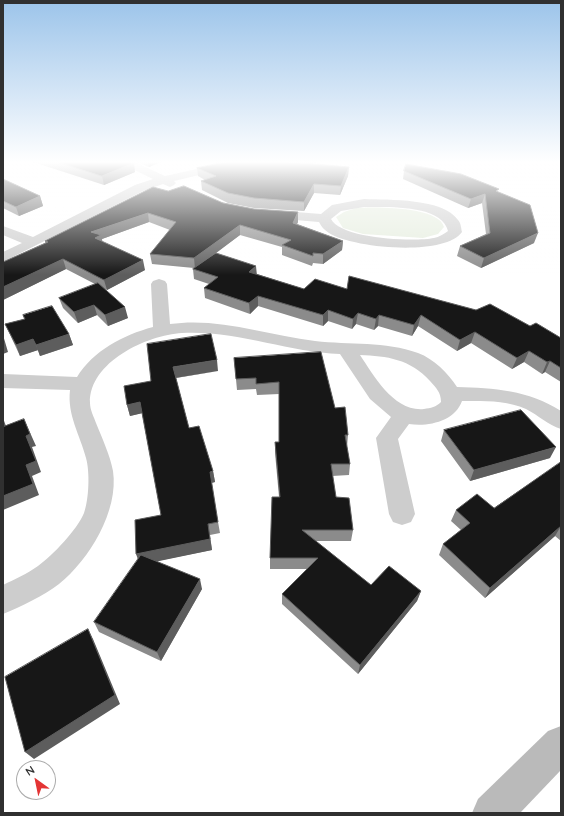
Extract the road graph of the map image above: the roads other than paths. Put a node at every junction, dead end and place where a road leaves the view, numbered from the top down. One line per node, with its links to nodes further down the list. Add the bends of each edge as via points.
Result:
1 (117, 199): 5 (street)
2 (261, 214): 3 (street)
3 (324, 218): 3 (street, via 327,225 351,238 420,243 436,242 449,237 455,232 456,226 452,219 441,212 407,206 364,203 336,208)
4 (3, 230): 5 (street)
5 (33, 242): 6 (street)
6 (3, 258)
7 (159, 284): 8 (street)
8 (162, 330): 9 (street, via 190,326 212,327 295,345); 11 (street, via 126,343 108,354 94,368)
9 (346, 349): 12 (street, via 391,352 412,358 428,367); 13 (street, via 385,402)
10 (3, 381): 11 (street)
11 (84, 384): 16 (street, via 79,404 102,473 97,511 79,543 49,574)
12 (452, 394): 13 (street, via 452,402 438,415 422,418); 14 (street, via 501,394 524,399 545,409)
13 (404, 415): 15 (street, via 387,438)
14 (561, 421)
15 (402, 514)
16 (3, 600)
17 (561, 744): 18 (main road)
18 (492, 813)

